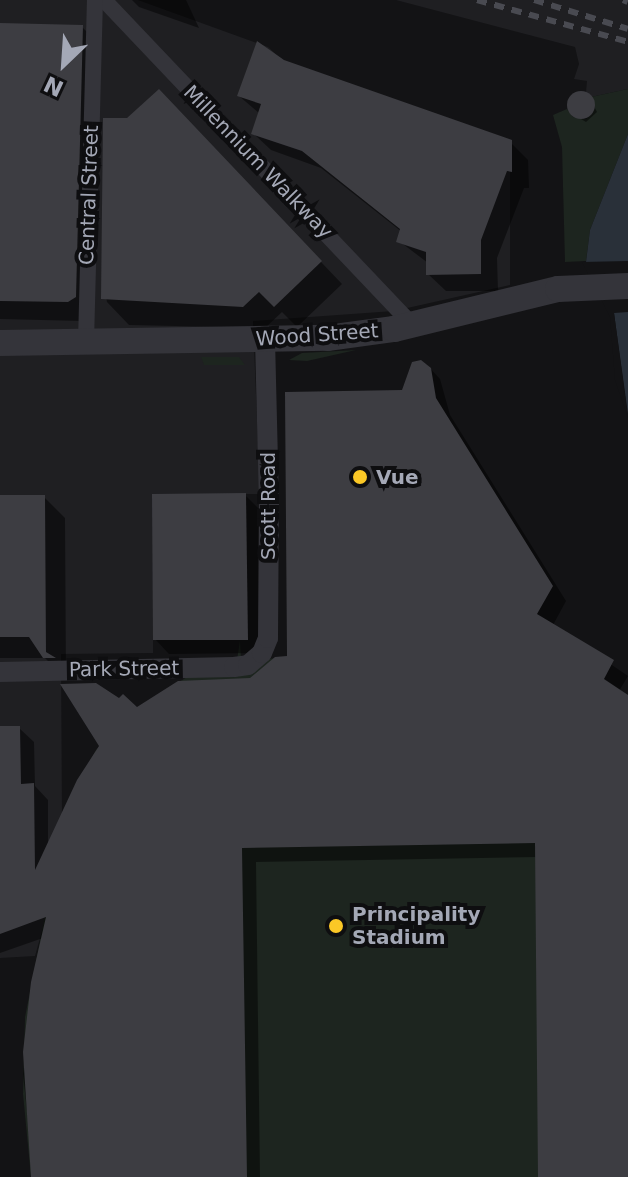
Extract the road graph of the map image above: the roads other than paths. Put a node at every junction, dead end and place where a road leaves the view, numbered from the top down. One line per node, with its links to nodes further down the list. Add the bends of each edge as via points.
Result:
1 (95, 0): 6 (street, Central Street)
2 (104, 0): 4 (street, Millennium Walkway)
3 (628, 286): 4 (street, Wood Street, via 573,287)
4 (411, 324): 5 (street, Wood Street, via 327,338)
5 (265, 341): 6 (street, Wood Street); 8 (street, Scott Road, via 268,638 262,653)
6 (86, 342): 7 (street, Wood Street)
7 (0, 343)
8 (248, 665): 9 (street, Park Street)
9 (0, 672)

